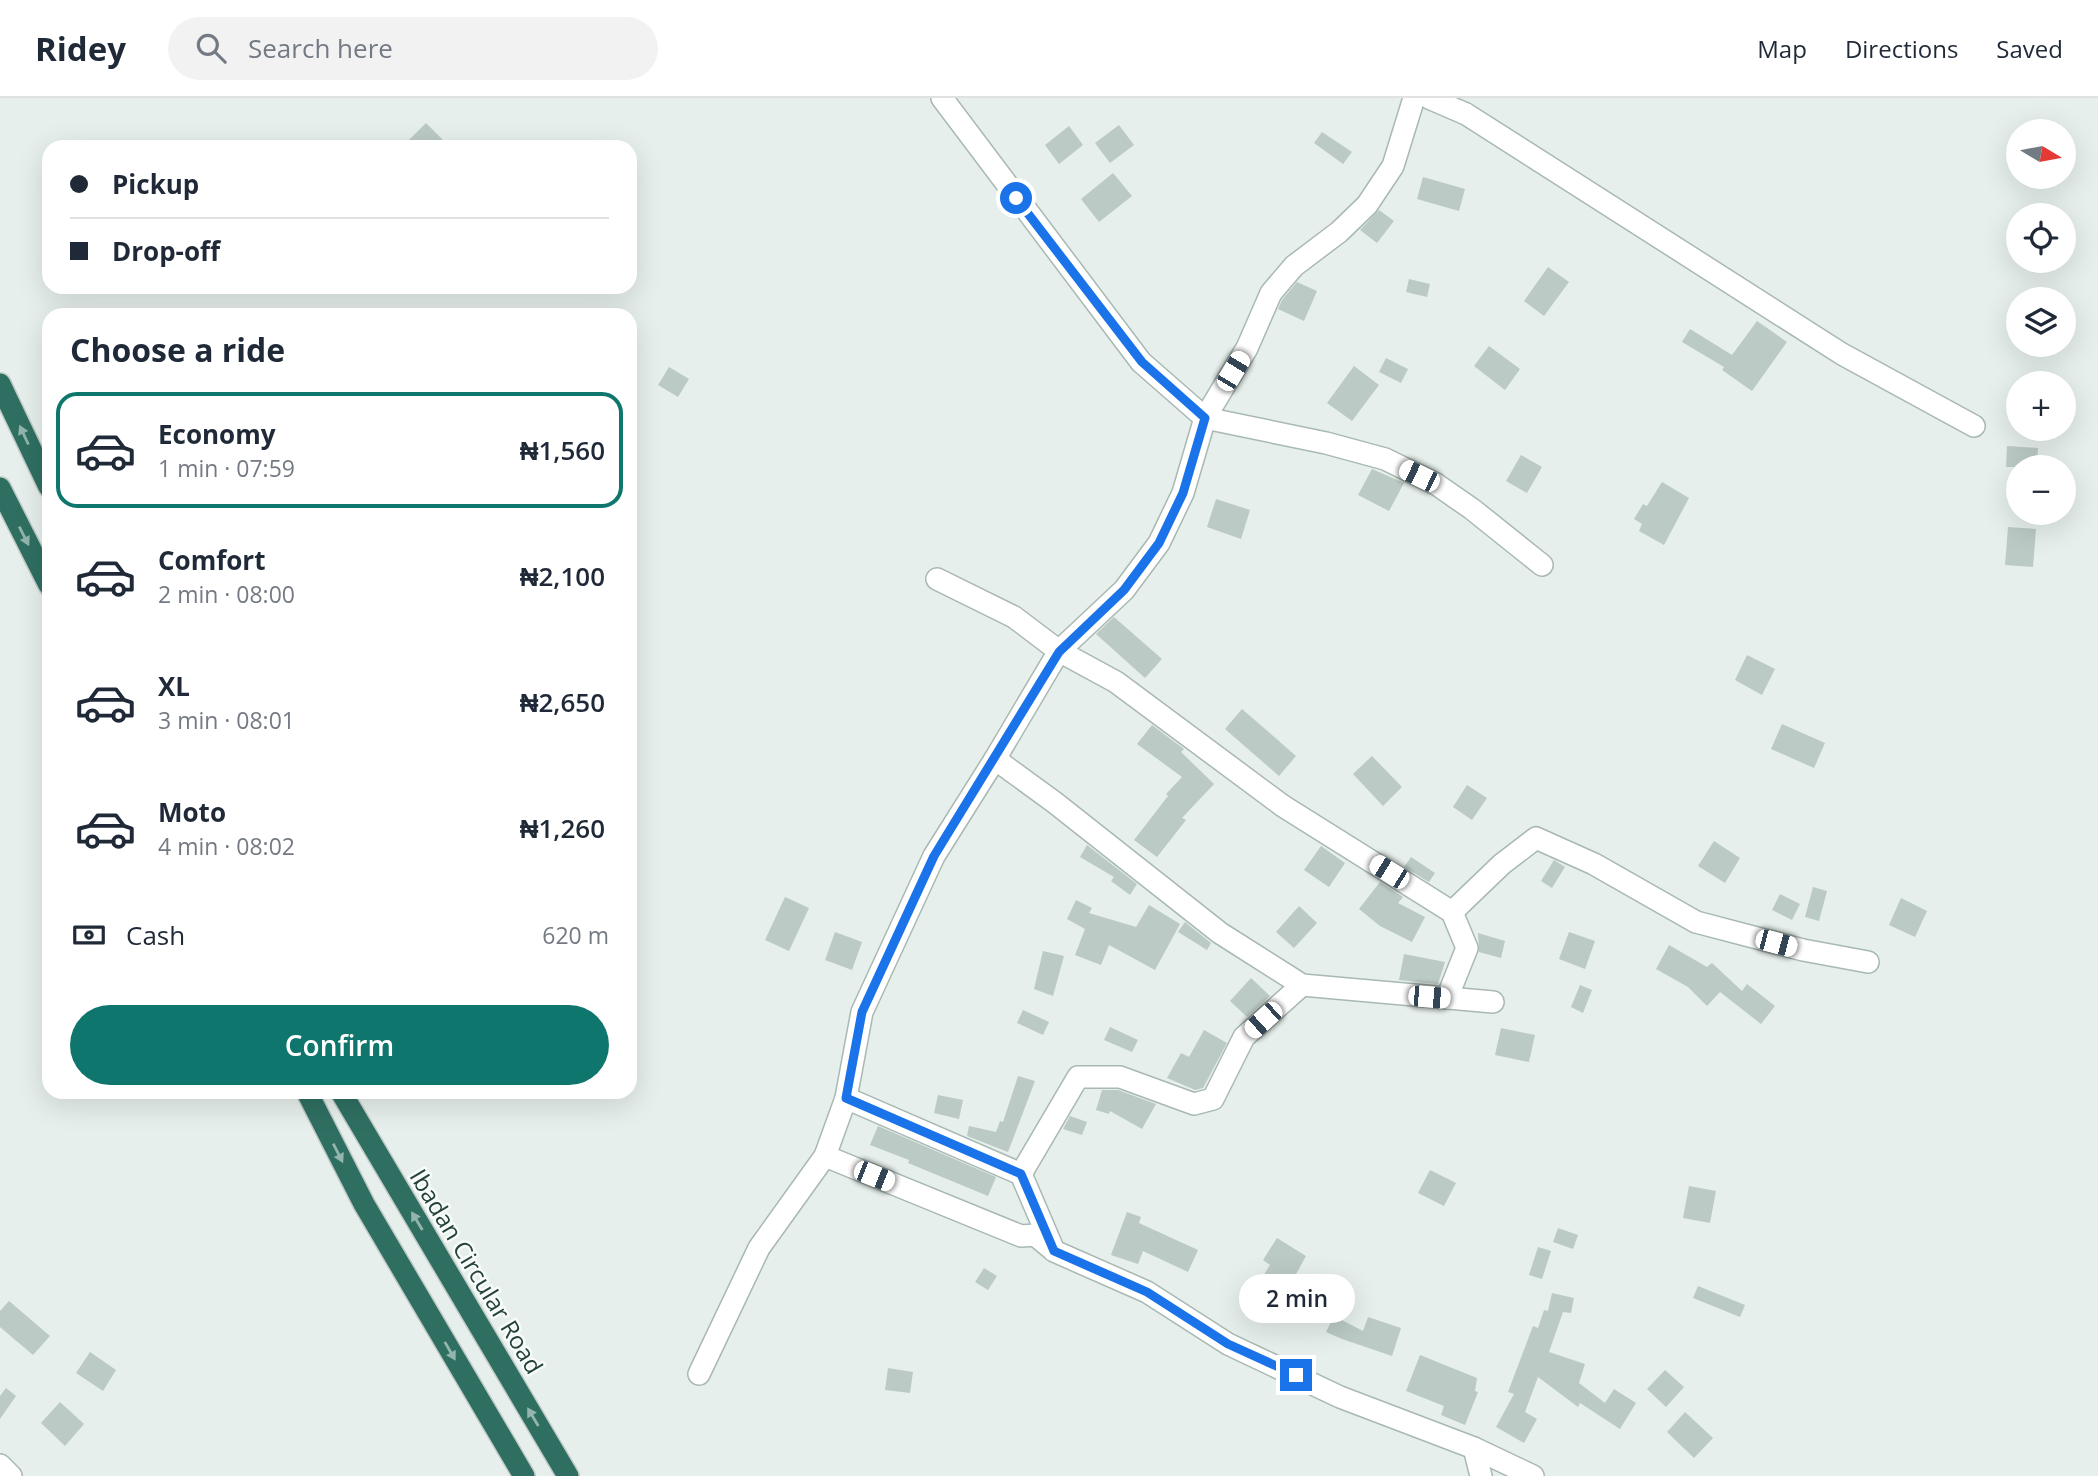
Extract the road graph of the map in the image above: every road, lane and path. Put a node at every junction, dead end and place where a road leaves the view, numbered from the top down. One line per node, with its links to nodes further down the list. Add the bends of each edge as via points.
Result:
1 (942, 98): 5 (street, via 1142,362)
2 (1414, 98): 5 (street, via 1392,166 1367,205 1294,266 1271,293 1247,348)
3 (1429, 98): 6 (street, via 1466,114 1842,354)
4 (0, 384): 7 (highway, one-way to 4)
5 (1205, 418): 9 (street, via 1385,459 1436,484); 12 (street, via 1183,493 1159,543 1124,590)
6 (1974, 426)
7 (42, 472)
8 (0, 488): 10 (highway, one-way to 10)
9 (1542, 565)
10 (42, 570)
11 (937, 579): 12 (street, via 1014,617)
12 (1059, 652): 13 (street); 14 (street, via 1116,682 1283,806)
13 (995, 759): 16 (street, via 1220,933); 19 (street, via 934,856 862,1012)
14 (1452, 912): 15 (street, via 1536,838 1594,864 1696,922); 17 (street, via 1467,948)
15 (1868, 962)
16 (1302, 985): 17 (street); 23 (street, via 1244,1037 1213,1099 1194,1104 1120,1077 1078,1077)
17 (1447, 998): 18 (street)
18 (1493, 1002)
19 (846, 1098): 22 (street); 23 (street)
20 (311, 1099): 29 (highway, one-way to 29, via 364,1204)
21 (345, 1099): 30 (highway, Ibadan Circular Road, one-way to 21)
22 (825, 1156): 24 (street, via 1021,1236 1035,1235); 25 (street, via 759,1248)
23 (1021, 1174): 24 (street)
24 (1054, 1251): 26 (street, via 1147,1292 1228,1344 1340,1396)
25 (699, 1374)
26 (1474, 1448): 31 (street); 32 (street)
27 (0, 1465): 28 (street)
28 (11, 1476)
29 (524, 1476)
30 (568, 1476)
31 (1481, 1476)
32 (1533, 1476)

